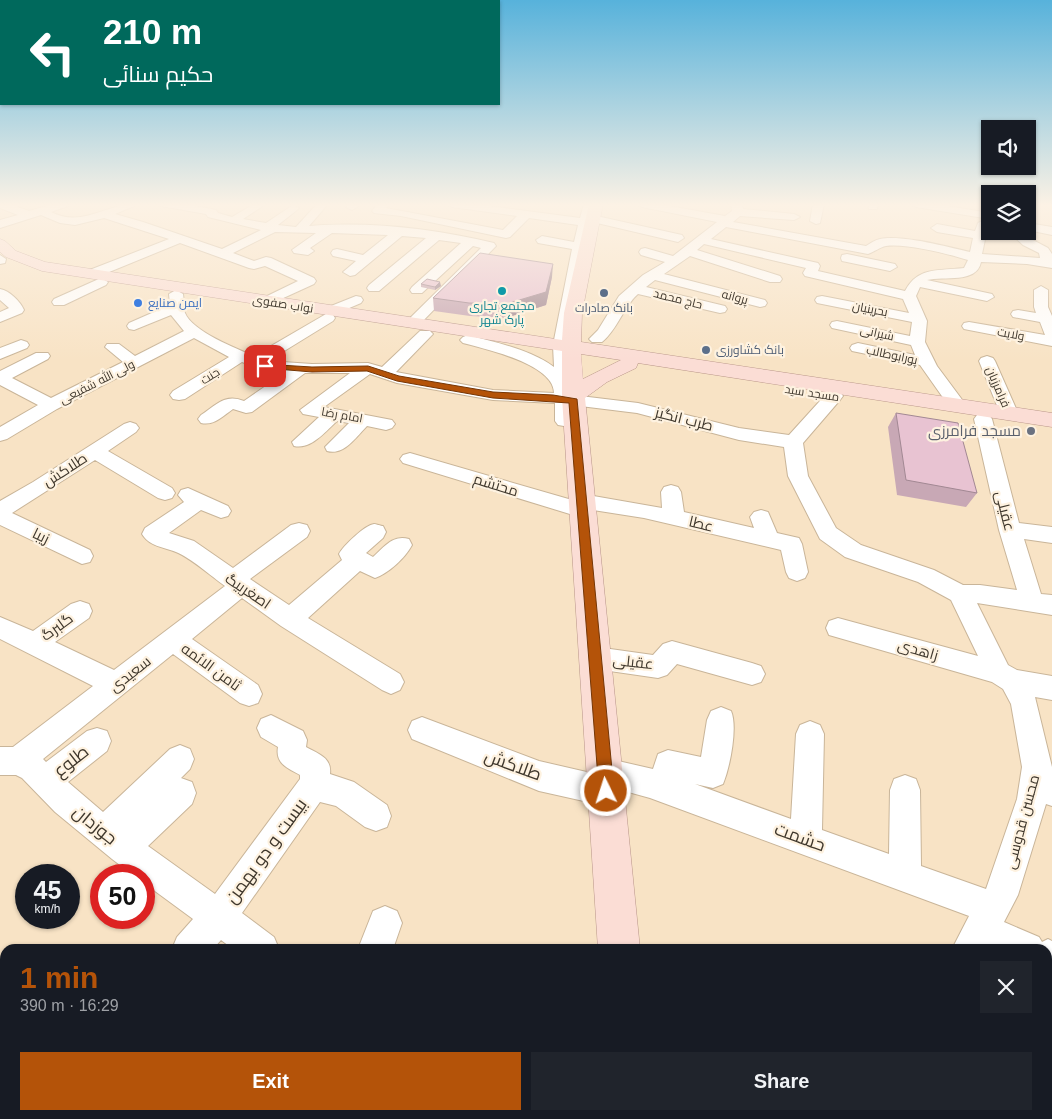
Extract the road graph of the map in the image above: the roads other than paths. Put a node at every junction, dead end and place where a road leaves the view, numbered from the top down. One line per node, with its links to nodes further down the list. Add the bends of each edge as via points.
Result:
1 (16, 256): 31 (main road, نواب صفوی, via 42,266)
2 (141, 256): 31 (street)
3 (232, 256): 45 (street, via 254,265 266,261 309,281)
4 (353, 256): 20 (street)
5 (369, 256): 20 (street)
6 (413, 256): 34 (street)
7 (454, 256): 36 (street)
8 (480, 256): 22 (street)
9 (579, 256): 30 (main road)
10 (659, 256): 21 (street)
11 (681, 256): 21 (street)
12 (704, 256): 32 (street)
13 (770, 256): 25 (street)
14 (823, 256): 25 (street)
15 (831, 256): 26 (street)
16 (955, 256): 23 (street)
17 (973, 256): 23 (street)
18 (1048, 258): 23 (street)
19 (0, 259): 31 (main road, نواب صفوی, via 33,271)
20 (366, 259): 27 (street)
21 (675, 261): 29 (street)
22 (475, 262): 24 (street); 57 (street)
23 (970, 264): 28 (street); 33 (street, via 924,276)
24 (494, 266)
25 (812, 266): 39 (street, via 810,274)
26 (890, 267)
27 (350, 272)
28 (989, 272)
29 (653, 275): 35 (street); 46 (street, پروانه)
30 (571, 277): 48 (main road); 67 (street)
31 (97, 278): 41 (main road, نواب صفوی); 44 (street); 45 (main road, نواب صفوی)
32 (775, 279)
33 (920, 283): 39 (street); 40 (street)
34 (374, 288)
35 (636, 289): 47 (street, حاج محمد); 60 (street, via 624,299)
36 (417, 290)
37 (1041, 290): 52 (street, via 1041,307)
38 (0, 293): 51 (street, via 17,310)
39 (909, 296): 53 (street)
40 (987, 297)
41 (177, 300): 50 (main road, نواب صفوی); 55 (street); 58 (street, via 178,315)
42 (356, 300): 50 (street, جنت)
43 (822, 300): 53 (street, بحرینیان)
44 (59, 302)
45 (268, 302): 50 (main road, نواب صفوی)
46 (760, 303)
47 (720, 309)
48 (573, 313): 60 (main road); 67 (main road)
49 (1018, 314): 52 (street)
50 (330, 315): 57 (main road, نواب صفوی); 70 (street, جنت)
51 (0, 318)
52 (1048, 318): 59 (street)
53 (919, 319): 63 (street)
54 (837, 325): 63 (street, شیرانی)
55 (134, 326)
56 (969, 326): 62 (street, ولایت)
57 (419, 328): 61 (main road, نواب صفوی); 67 (main road, نواب صفوی); 77 (street)
58 (195, 332): 70 (street); 73 (street, ولی الله شفیعی)
59 (1052, 334)
60 (597, 339): 71 (main road)
61 (468, 340): 67 (main road, نواب صفوی); 80 (street, via 536,363 549,371)
62 (1052, 341)
63 (917, 342): 76 (street)
64 (21, 344): 68 (street)
65 (113, 347): 73 (street)
66 (858, 348): 76 (street, پورابوطالب)
67 (566, 350): 71 (main road, مسجد سید); 80 (main road)
68 (0, 354)
69 (42, 356): 78 (street)
70 (248, 359): 75 (street, via 265,366); 79 (street, جنت)
71 (637, 361): 80 (main road, via 611,370); 81 (main road, مسجد سید); 82 (main road, مسجد سید)
72 (987, 361): 84 (street, فرامرزیان)
73 (135, 364): 83 (street, ولی الله شفیعی)
74 (368, 368): 75 (street); 77 (street, طرب انگیز); 85 (street, امام رضا, via 309,410)
75 (300, 369): 86 (street, via 246,408 232,402)
76 (931, 370): 82 (street)
77 (385, 374): 80 (street, طرب انگیز, via 493,395)
78 (0, 378): 83 (street)
79 (179, 395)
80 (568, 396): 95 (street, طرب انگیز, via 638,408 739,434); 101 (main road)
81 (834, 396): 88 (main road, مسجد سید); 95 (street)
82 (957, 405): 84 (main road, مسجد سید)
83 (52, 406): 93 (street, ولی الله شفیعی)
84 (1009, 413): 89 (main road, مسجد سید)
85 (333, 415): 87 (street, امام رضا); 94 (street)
86 (207, 419)
87 (364, 419): 90 (street, امام رضا); 96 (street)
88 (982, 419): 92 (main road, مسجد سید); 107 (street, عقیلی)
89 (1052, 420)
90 (386, 424)
91 (130, 428): 97 (street, طلاکش)
92 (1052, 430)
93 (0, 435)
94 (301, 442)
95 (793, 442): 117 (street, via 798,476 828,533 853,551 926,576)
96 (334, 447)
97 (94, 451): 99 (street); 102 (street, طلاکش)
98 (410, 459): 101 (street, محتشم)
99 (165, 492)
100 (671, 492): 106 (street)
101 (579, 506): 106 (street, عطا); 125 (main road); 140 (street)
102 (0, 510)
103 (221, 511): 116 (street, اصغربیگ, via 193,498 153,534 186,547)
104 (0, 516): 113 (street, زیبا)
105 (761, 517): 111 (street)
106 (674, 518): 111 (street, عطا)
107 (1010, 530): 110 (street); 118 (street, عقیلی)
108 (299, 531): 116 (street, سعیدی)
109 (375, 532): 114 (street, via 350,554)
110 (1052, 535)
111 (769, 540): 115 (street, عطا, via 791,544)
112 (401, 545): 114 (street, via 375,570)
113 (82, 556)
114 (358, 559): 120 (street)
115 (797, 572)
116 (237, 583): 120 (street, اصغربیگ); 123 (street, سعیدی)
117 (960, 594): 118 (street); 127 (street, محسن قدوسی)
118 (1042, 603)
119 (80, 611): 124 (street, گلبرگ)
120 (290, 619): 128 (street, اصغربیگ)
121 (0, 627): 124 (street)
122 (838, 628): 127 (street, زاهدی)
123 (174, 640): 129 (street, سعیدی); 131 (street, ثامن الائمه)
124 (34, 644): 129 (street)
125 (596, 658): 126 (street, عقیلی, via 658,667 672,652); 140 (main road)
126 (752, 674)
127 (1005, 677): 130 (street, زاهدی); 143 (street, محسن قدوسی, via 1024,702)
128 (390, 682)
129 (117, 685): 138 (street, سعیدی)
130 (1052, 688)
131 (249, 694)
132 (721, 720): 142 (street, via 713,774 668,764)
133 (271, 728): 141 (street, via 293,740 291,754 316,768)
134 (422, 730): 140 (street, طلاکش, via 539,776)
135 (810, 734): 147 (street)
136 (97, 741): 139 (street, طلوع)
137 (180, 759): 148 (street)
138 (9, 761): 139 (street, جوزدان, via 32,768)
139 (46, 780): 148 (street, جوزدان)
140 (601, 783): 142 (street, حشمت, via 650,782); 154 (street); 155 (main road)
141 (314, 785): 146 (street, via 343,793); 150 (street, بیست و دو بهمن)
142 (666, 788): 147 (street, حشمت)
143 (1042, 788): 151 (street, محسن قدوسی, via 1032,799 1001,895)
144 (905, 790): 149 (street)
145 (181, 793): 148 (street)
146 (376, 816)
147 (806, 839): 149 (street, حشمت)
148 (114, 841): 150 (street, جوزدان)
149 (905, 877): 151 (street, حشمت)
150 (219, 917): 152 (street, بیست و دو بهمن); 153 (street, جوزدان)
151 (981, 929): 156 (street, حشمت)
152 (194, 944)
153 (255, 944)
154 (598, 944)
155 (617, 944)
156 (1016, 944)

